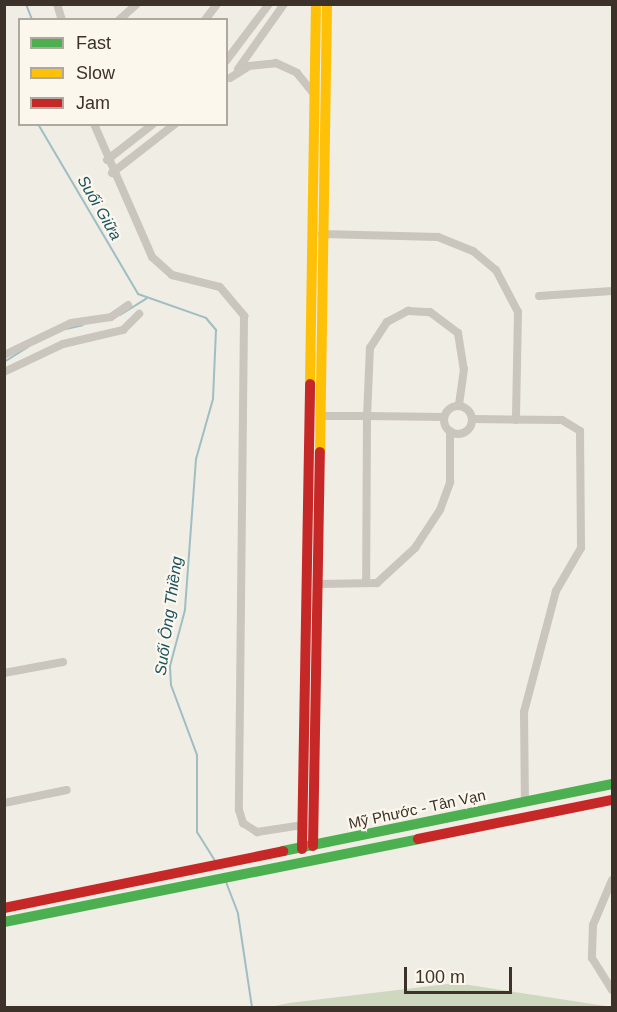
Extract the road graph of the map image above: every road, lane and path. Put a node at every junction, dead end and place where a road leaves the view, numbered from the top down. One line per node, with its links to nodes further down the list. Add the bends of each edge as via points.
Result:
1 (136, 4): 7 (street)
2 (217, 4): 8 (street)
3 (269, 4): 9 (street)
4 (284, 4): 10 (street)
5 (315, 4): 11 (street)
6 (327, 4): 17 (street)
7 (121, 18)
8 (206, 18)
9 (228, 59)
10 (228, 79): 11 (street, via 249,66 276,63 297,73)
11 (314, 94): 26 (street)
12 (95, 126): 15 (street)
13 (150, 126): 15 (street)
14 (172, 126): 16 (street)
15 (107, 160): 16 (street)
16 (112, 173): 41 (street, via 157,264 172,275 220,287 244,316 238,810 243,823 257,832)
17 (322, 234): 26 (street); 29 (street, via 438,237 473,251 496,270 518,312)
18 (612, 291): 19 (street)
19 (539, 296)
20 (128, 305): 22 (street, via 111,317 71,323)
21 (140, 314): 23 (street, via 123,330 63,344)
22 (4, 355)
23 (4, 372)
24 (459, 406): 25 (street, via 464,369 458,333 441,316 408,311 374,337); 27 (street); 28 (street)
25 (367, 416): 26 (street); 27 (street); 31 (street)
26 (315, 417): 32 (street); 33 (street)
27 (444, 417): 30 (street)
28 (472, 418): 29 (street); 30 (street, via 465,432)
29 (516, 420): 40 (street, via 571,422 581,440 580,556 556,591 524,712)
30 (450, 431): 31 (street, via 450,482 440,510 397,567 377,583)
31 (366, 583): 32 (street)
32 (318, 584): 33 (street)
33 (311, 648): 41 (street); 42 (street)
34 (63, 662): 35 (street)
35 (4, 673)
36 (612, 784): 40 (street, Mỹ Phước - Tân Vạn)
37 (67, 790): 39 (street)
38 (612, 800): 45 (street, Mỹ Phước - Tân Vạn)
39 (4, 802)
40 (525, 802): 42 (street, Mỹ Phước - Tân Vạn)
41 (303, 825): 42 (street)
42 (307, 848): 44 (street, Mỹ Phước - Tân Vạn)
43 (612, 880): 46 (street, via 593,925 592,958)
44 (4, 908)
45 (4, 922)
46 (612, 990)

